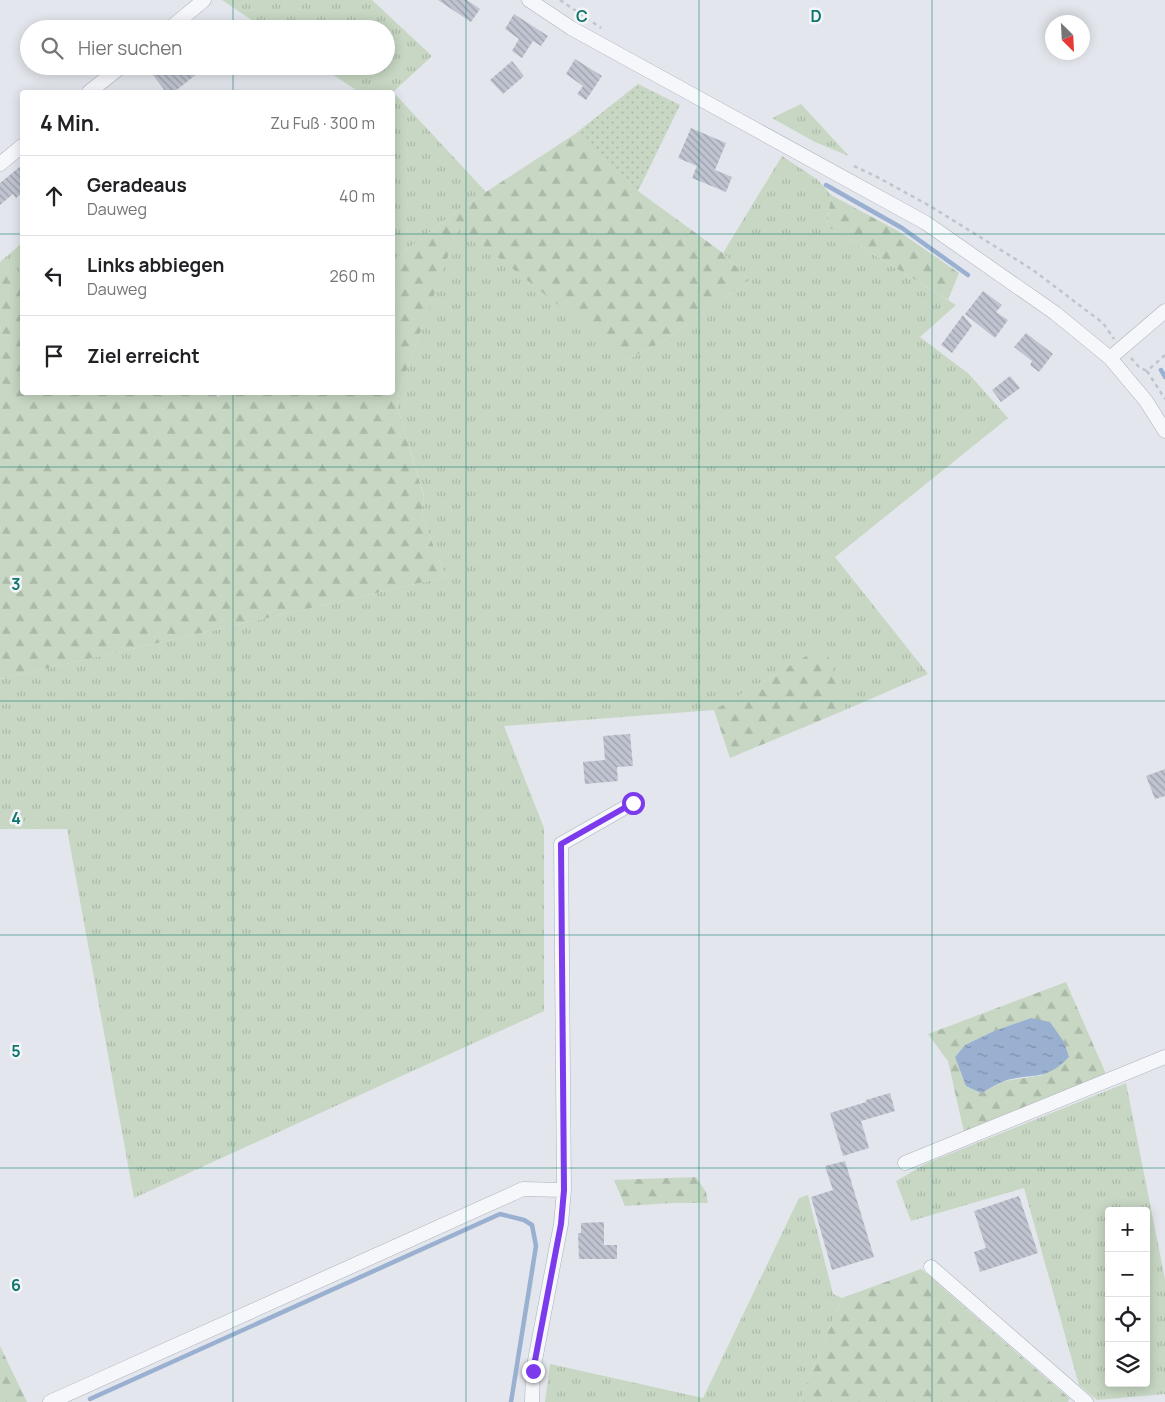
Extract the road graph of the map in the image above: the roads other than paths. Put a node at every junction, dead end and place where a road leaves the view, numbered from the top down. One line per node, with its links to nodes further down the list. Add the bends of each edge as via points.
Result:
1 (204, 0): 3 (street)
2 (529, 0): 9 (street, via 571,28 926,223 1055,313)
3 (179, 20)
4 (111, 75): 5 (street)
5 (92, 90)
6 (20, 148): 7 (street)
7 (0, 164)
8 (1165, 311): 9 (street)
9 (1110, 358): 10 (street, via 1146,401)
10 (1165, 431)
11 (633, 803): 14 (street, via 561,844)
12 (1165, 1057): 13 (street)
13 (905, 1163)
14 (564, 1190): 16 (street, via 523,1189); 17 (street, via 561,1224 533,1371)
15 (931, 1267): 18 (street)
16 (50, 1402)
17 (532, 1402)
18 (1086, 1402)

